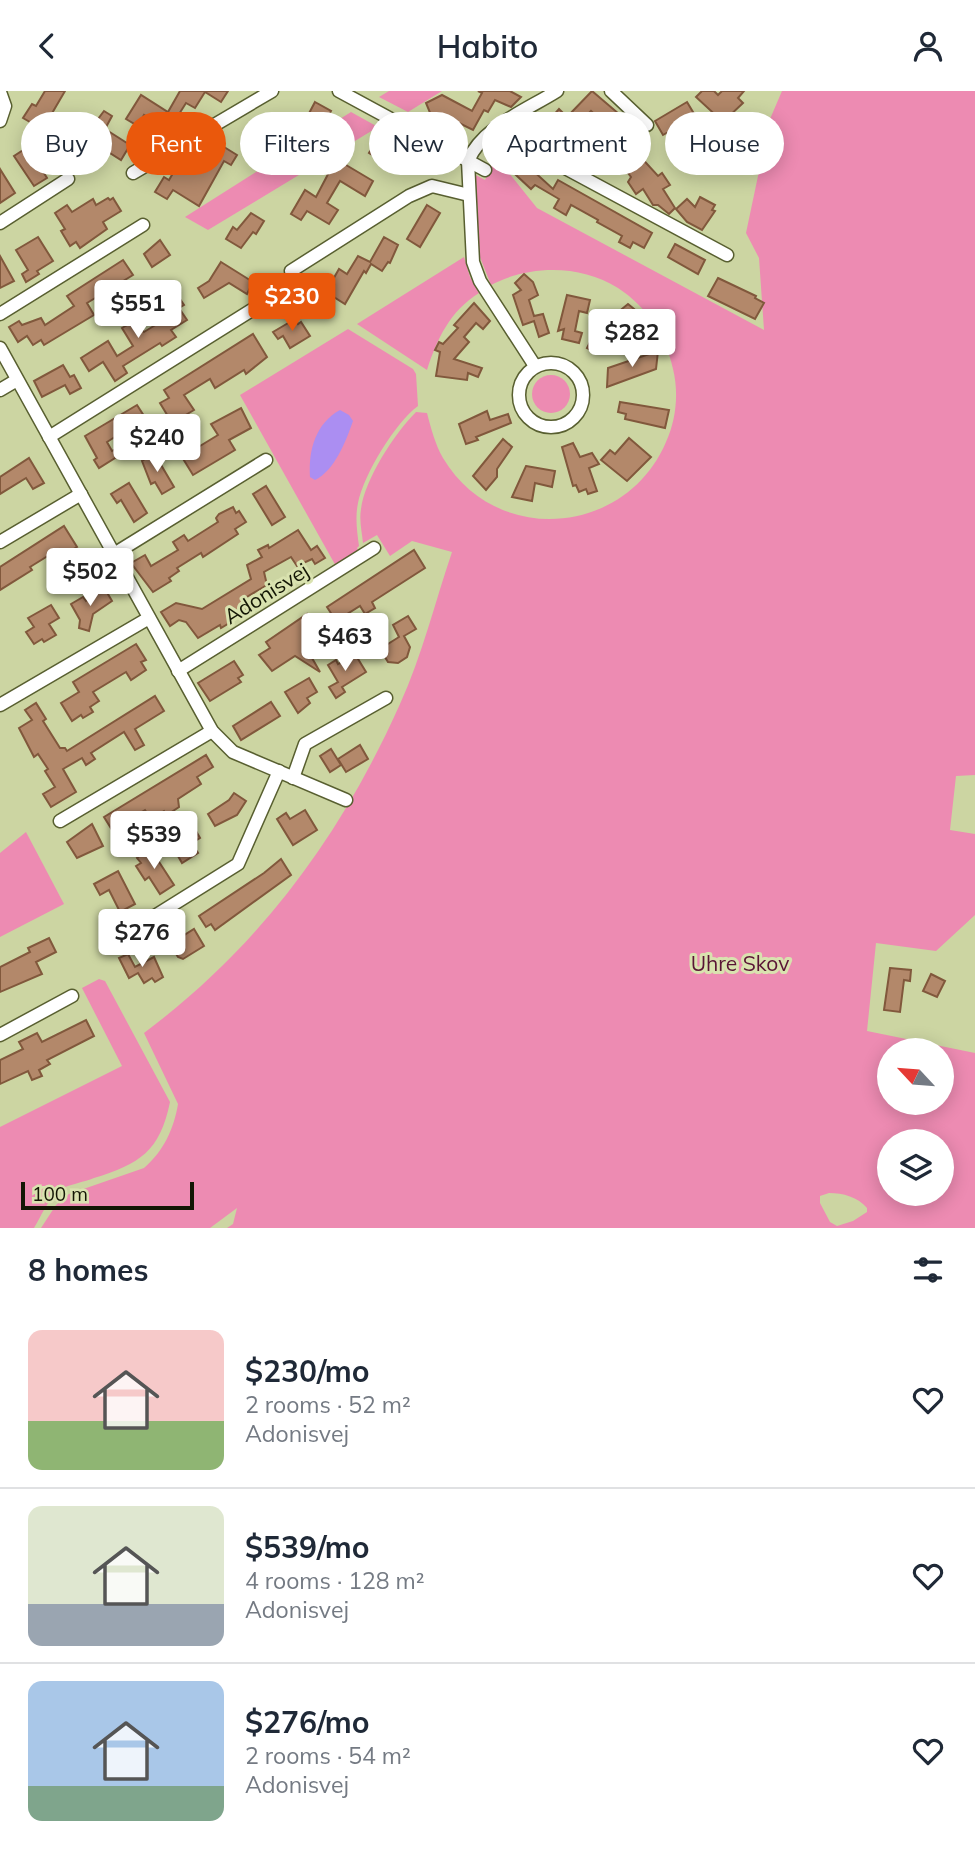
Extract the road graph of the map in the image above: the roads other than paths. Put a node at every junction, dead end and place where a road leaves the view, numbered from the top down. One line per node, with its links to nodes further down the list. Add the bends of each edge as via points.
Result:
1 (272, 91): 9 (street)
2 (339, 91): 6 (street)
3 (557, 91): 7 (street)
4 (611, 91): 8 (street)
5 (0, 92): 10 (street, via 5,106)
6 (377, 112)
7 (522, 112)
8 (633, 112)
9 (226, 118)
10 (0, 121)
11 (482, 140): 12 (street)
12 (468, 159)
13 (468, 175): 16 (street)
14 (578, 175): 19 (street)
15 (68, 179): 17 (street)
16 (469, 195): 20 (street, via 432,186); 24 (street, via 473,262)
17 (0, 223)
18 (143, 225): 22 (street)
19 (727, 255)
20 (292, 271)
21 (271, 298): 27 (street)
22 (0, 314)
23 (0, 348): 25 (street)
24 (535, 366): 24 (street, via 520,386 524,413 550,428 565,425 577,416 583,402 577,373 549,362)
25 (17, 380): 26 (street); 27 (street)
26 (0, 390)
27 (49, 437): 29 (street)
28 (266, 460): 32 (street)
29 (81, 494): 30 (street); 32 (street)
30 (0, 542)
31 (374, 548): 34 (street, Adonisvej)
32 (114, 554): 33 (street)
33 (149, 618): 34 (street); 36 (street)
34 (178, 671): 37 (street)
35 (386, 698): 39 (street, via 305,744)
36 (0, 705)
37 (212, 731): 38 (street, via 233,752); 41 (street)
38 (279, 771): 39 (street); 42 (street, via 238,864)
39 (293, 778): 40 (street)
40 (346, 800)
41 (60, 821)
42 (118, 939)
43 (72, 996): 44 (street)
44 (0, 1035)

